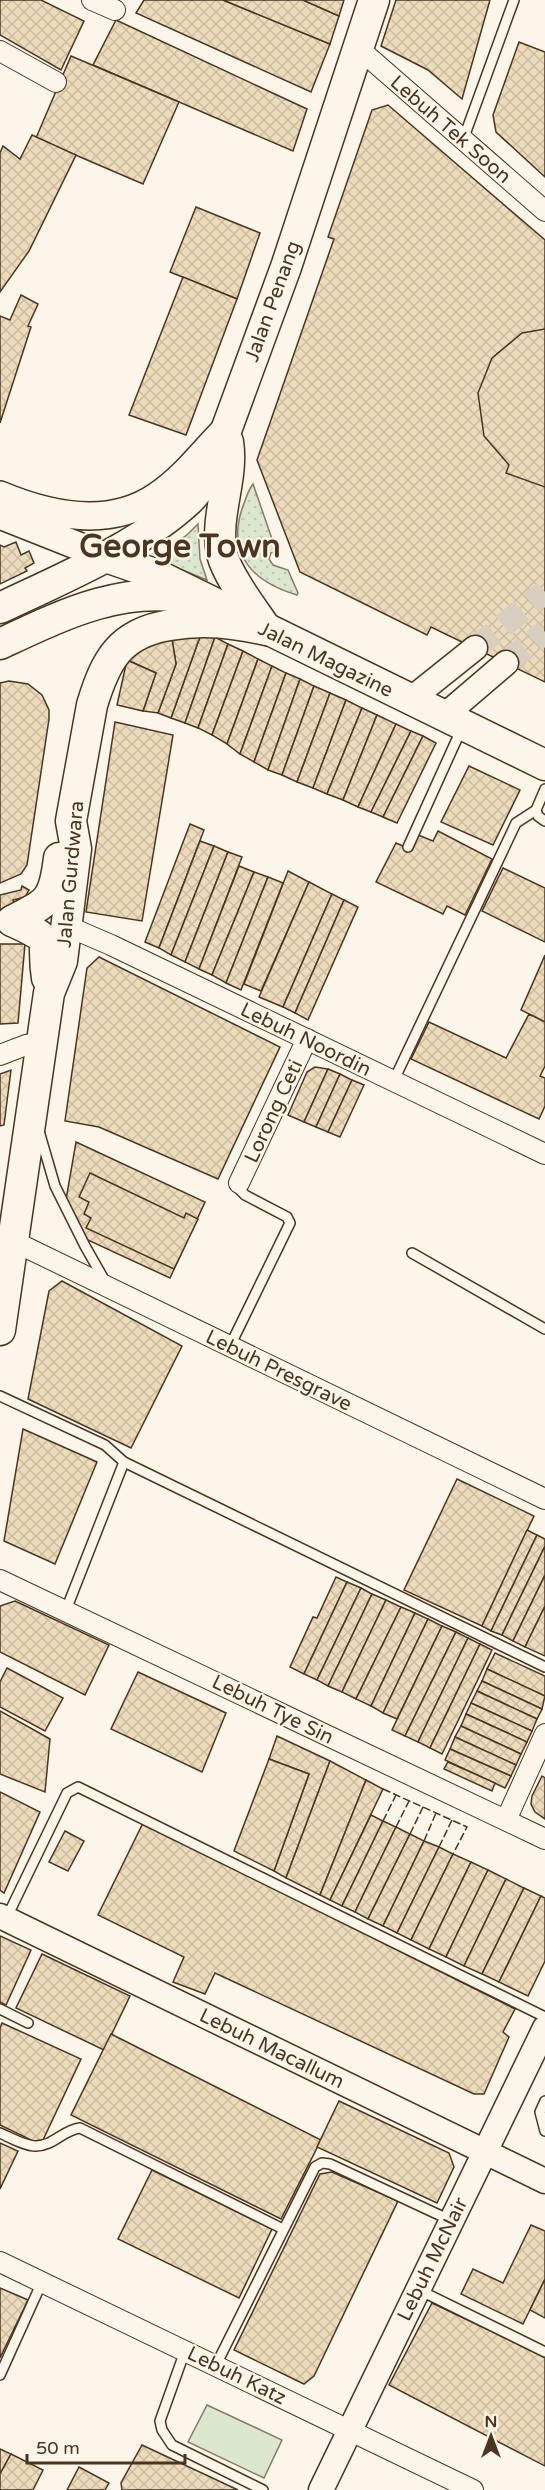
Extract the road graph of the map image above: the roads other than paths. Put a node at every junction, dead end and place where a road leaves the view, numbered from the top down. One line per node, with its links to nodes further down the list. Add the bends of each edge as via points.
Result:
1 (92, 0): 4 (street)
2 (374, 0): 5 (main road, Jalan Penang)
3 (514, 0): 8 (lane)
4 (116, 10)
5 (357, 47): 8 (street, Lebuh Tek Soon); 10 (main road, Jalan Penang, via 286,267)
6 (0, 51): 7 (street)
7 (56, 82)
8 (463, 140): 9 (street, Lebuh Tek Soon)
9 (545, 212)
10 (226, 428): 11 (main road, via 193,465 158,495 112,515 86,517 46,511); 13 (main road, Jalan Penang, via 205,481 188,501); 16 (main road, via 230,455 220,528 223,555 230,573)
11 (0, 495)
12 (0, 515): 13 (main road)
13 (106, 557): 14 (main road, Jalan Magazine, via 154,574); 15 (main road, Jalan Penang)
14 (220, 606): 16 (main road, Jalan Magazine); 17 (main road, via 186,598 118,599 60,616)
15 (0, 608)
16 (267, 630): 20 (main road, Jalan Magazine); 25 (main road, Jalan Gurdwara, via 218,621 187,622 149,628 125,642 114,655 95,696)
17 (0, 644)
18 (475, 648): 20 (street)
19 (506, 663): 21 (street)
20 (410, 700): 21 (main road, Jalan Magazine)
21 (454, 720): 22 (main road, Jalan Magazine); 26 (lane)
22 (545, 765)
23 (545, 789): 24 (lane)
24 (539, 816): 33 (lane, via 516,823)
25 (72, 821): 27 (main road, via 61,847 56,884 50,895 42,905); 28 (main road, Jalan Gurdwara, via 76,849)
26 (408, 847)
27 (6, 922): 29 (main road, via 38,932 46,941)
28 (67, 927): 29 (main road, Jalan Gurdwara, via 62,961); 30 (street, Lebuh Noordin)
29 (50, 993): 31 (main road, Jalan Gurdwara)
30 (307, 1039): 33 (street, Lebuh Noordin); 36 (street, Lorong Ceti)
31 (42, 1043): 32 (street); 34 (main road, Jalan Gurdwara)
32 (0, 1055)
33 (394, 1080): 35 (street, Lebuh Noordin)
34 (33, 1109): 37 (main road, Jalan Gurdwara); 39 (lane, via 55,1186)
35 (545, 1154)
36 (239, 1184): 42 (lane, via 245,1195 287,1217 290,1224)
37 (13, 1241): 39 (street, Lebuh Presgrave); 41 (main road, Jalan Gurdwara)
38 (412, 1253): 40 (lane)
39 (109, 1288): 42 (street, Lebuh Presgrave)
40 (545, 1329)
41 (0, 1330)
42 (230, 1346): 45 (street, Lebuh Presgrave)
43 (0, 1396): 44 (lane, via 105,1445)
44 (124, 1462): 47 (lane); 48 (lane)
45 (545, 1499)
46 (0, 1580): 47 (street, Lebuh Tye Sin)
47 (66, 1610): 50 (street, Lebuh Tye Sin)
48 (545, 1667)
49 (545, 1734): 50 (street)
50 (506, 1820): 51 (street, Lebuh Tye Sin)
51 (545, 1839)
52 (3, 1917): 54 (lane, via 67,1793 78,1787); 60 (street, Lebuh Macallum)
53 (0, 2009): 55 (lane)
54 (545, 2017)
55 (28, 2023)
56 (545, 2028): 60 (street, Lebuh McNair)
57 (545, 2101): 58 (lane, via 540,2112)
58 (545, 2131)
59 (0, 2133): 63 (lane, via 34,2147 80,2128)
60 (485, 2152): 61 (street, Lebuh Macallum); 62 (street, Lebuh McNair)
61 (545, 2181)
62 (450, 2220): 63 (lane, via 322,2163 315,2168); 66 (street, Lebuh McNair)
63 (283, 2229): 69 (lane)
64 (0, 2262): 65 (street, Lebuh Katz)
65 (42, 2282): 67 (street, Lebuh Katz); 70 (lane)
66 (417, 2289): 68 (lane); 71 (street, Lebuh McNair)
67 (185, 2351): 69 (street, Lebuh Katz); 72 (lane, via 160,2421 166,2438 172,2445)
68 (545, 2352)
69 (216, 2365): 71 (street, Lebuh Katz)
70 (0, 2375)
71 (349, 2429): 73 (street, Lebuh McNair); 74 (street, Lebuh Katz)
72 (263, 2490)
73 (321, 2490)
74 (473, 2490)

